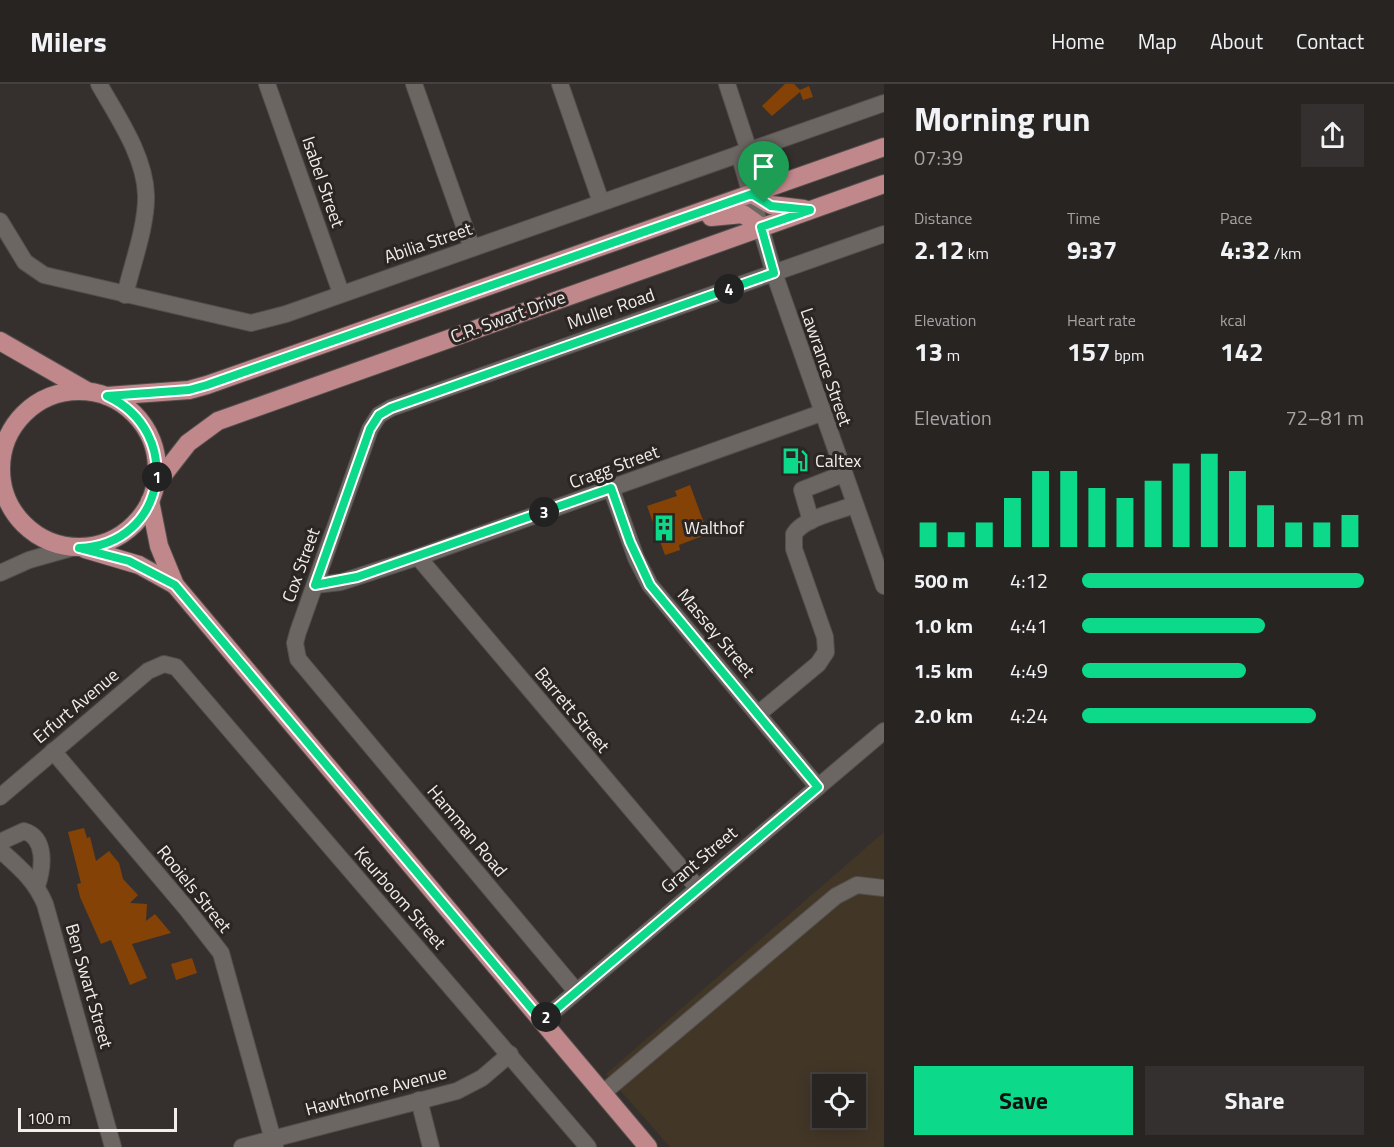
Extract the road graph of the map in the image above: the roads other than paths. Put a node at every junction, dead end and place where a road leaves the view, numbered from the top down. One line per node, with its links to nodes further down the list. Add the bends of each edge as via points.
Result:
1 (99, 84): 20 (street, via 127,135 145,183 146,203)
2 (267, 84): 19 (street, Isabel Street)
3 (414, 84): 17 (street)
4 (560, 84): 11 (street)
5 (727, 84): 8 (street, Lawrance Street)
6 (884, 103): 8 (street, Abilia Street)
7 (884, 147): 10 (main road, C.R. Swart Drive)
8 (744, 153): 10 (street, Lawrance Street); 11 (street, Abilia Street)
9 (884, 184): 12 (main road, C.R. Swart Drive)
10 (752, 194): 12 (main road, via 771,206); 13 (main road, C.R. Swart Drive); 15 (street, Lawrance Street)
11 (601, 202): 17 (street, Abilia Street)
12 (810, 210): 15 (main road, C.R. Swart Drive)
13 (685, 218): 15 (main road, via 742,214); 23 (main road, C.R. Swart Drive, via 197,388)
14 (0, 221): 20 (street, Abilia Street, via 20,255 37,272)
15 (761, 227): 18 (street, Lawrance Street); 29 (main road, C.R. Swart Drive, via 218,421 188,442)
16 (884, 234): 18 (street, Muller Road)
17 (472, 248): 19 (street, Abilia Street)
18 (774, 273): 24 (street, Lawrance Street); 25 (street, Muller Road, via 391,408 375,420)
19 (341, 293): 20 (street, Abilia Street, via 251,322)
20 (125, 296)
21 (0, 341): 22 (main road)
22 (87, 391): 23 (main road); 27 (main road, via 53,395 28,409 9,433)
23 (107, 396): 29 (main road, via 131,411 147,430 157,460)
24 (821, 413): 26 (street, Lawrance Street); 28 (street, Cragg Street)
25 (366, 441): 36 (street, Cox Street)
26 (843, 474): 30 (street, Lawrance Street); 31 (street, via 802,490)
27 (1, 475): 32 (main road, via 11,508 28,529 51,543)
28 (611, 488): 33 (street, Cragg Street); 40 (street, Massey Street, via 650,585)
29 (153, 493): 32 (main road, via 138,520 121,535 98,545); 35 (main road, via 159,546)
30 (854, 505): 31 (street); 37 (street, Lawrance Street)
31 (811, 521): 40 (street, via 795,530 793,543 825,637 826,652 818,664)
32 (77, 547): 34 (street, via 29,560); 35 (main road, via 129,561)
33 (418, 557): 36 (street, Cragg Street, via 341,582); 48 (street, Barrett Street)
34 (0, 573)
35 (175, 585): 51 (main road)
36 (315, 585): 39 (street, Cox Street, via 295,650 303,668)
37 (884, 586)
38 (182, 675): 42 (street, Erfurt Avenue, via 170,665 153,668); 52 (street, Keurboom Street)
39 (327, 695): 50 (street, Hamman Road)
40 (758, 714): 43 (street, Massey Street)
41 (884, 731): 43 (street, Grant Street)
42 (53, 751): 44 (street, Erfurt Avenue); 55 (street, Rooiels Street, via 221,953)
43 (818, 787): 48 (street, Grant Street)
44 (0, 797)
45 (0, 842): 47 (street, via 24,831 36,840 42,854)
46 (0, 850): 47 (street, Ben Swart Street)
47 (37, 886): 56 (street, Ben Swart Street, via 52,924)
48 (697, 887): 50 (street, Grant Street)
49 (884, 888): 53 (street, via 857,885 836,896)
50 (576, 991): 51 (street, Grant Street)
51 (542, 1021): 53 (main road)
52 (510, 1054): 54 (street, Hawthorne Avenue, via 471,1085); 59 (street, Keurboom Street)
53 (603, 1093): 60 (main road)
54 (419, 1100): 55 (street, Hawthorne Avenue); 58 (street)
55 (274, 1143): 57 (street, Hawthorne Avenue)
56 (113, 1147)
57 (242, 1147)
58 (431, 1147)
59 (588, 1147)
60 (648, 1147)

